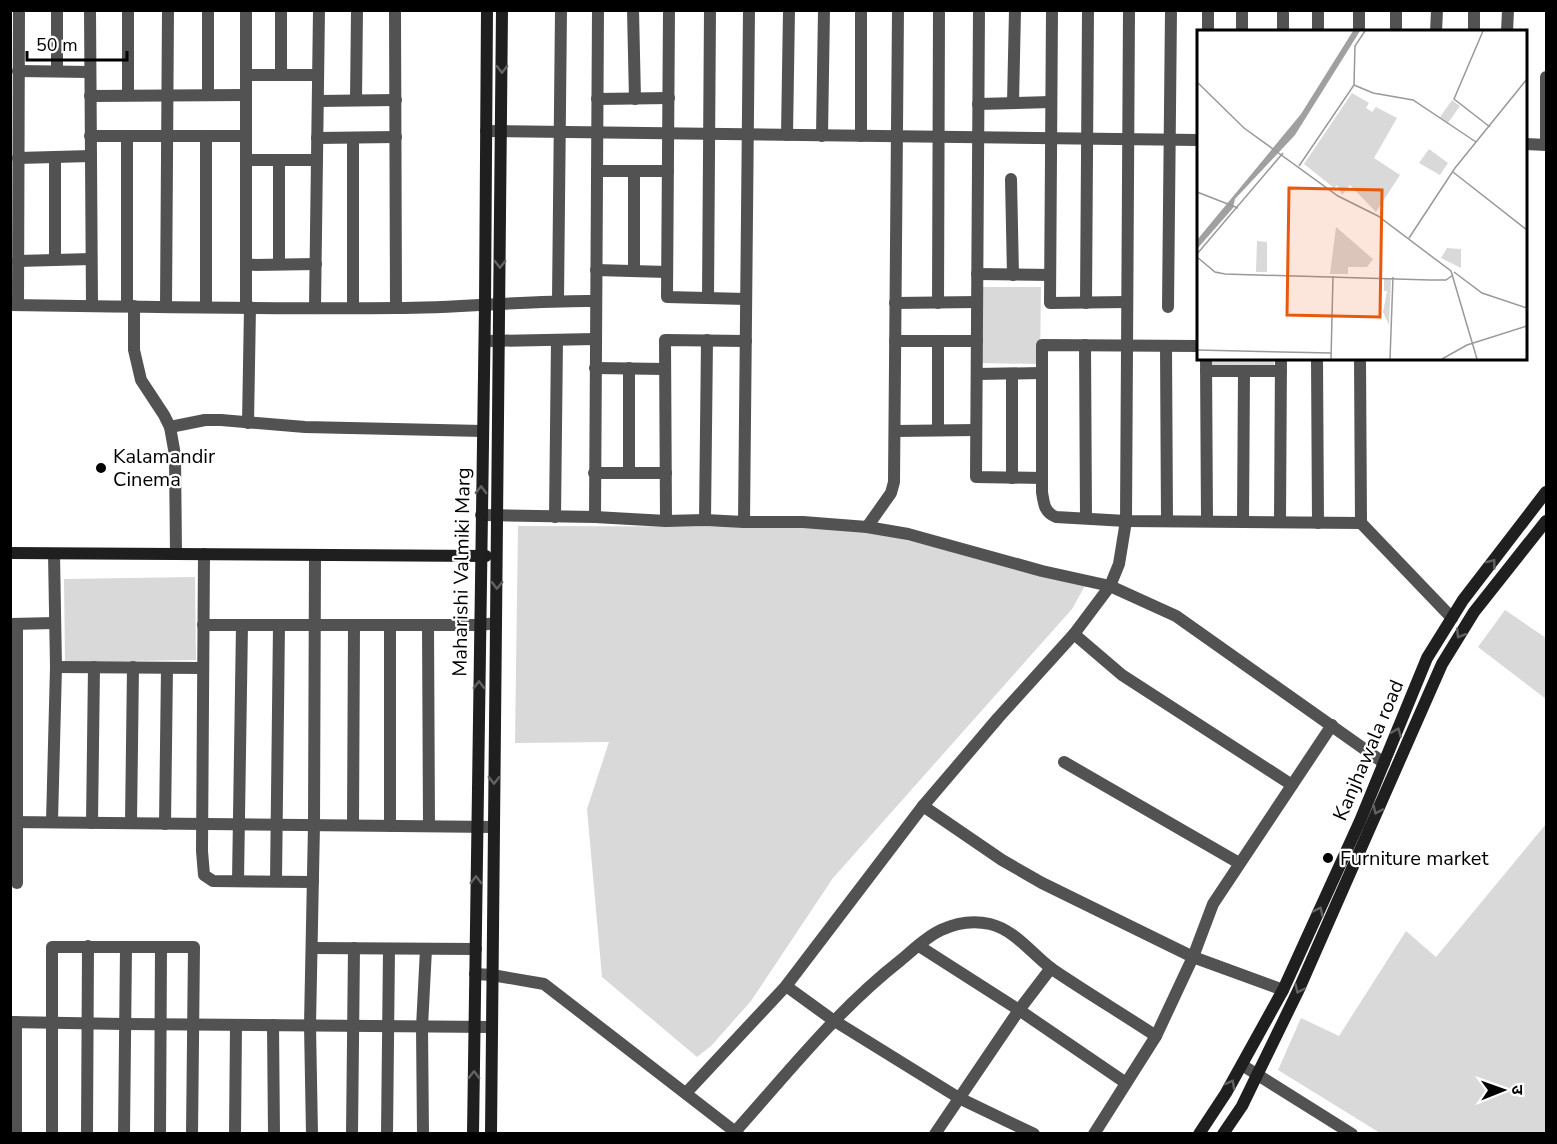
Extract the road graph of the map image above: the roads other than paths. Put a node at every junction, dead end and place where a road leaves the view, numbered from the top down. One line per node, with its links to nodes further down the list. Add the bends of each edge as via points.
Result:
1 (19, 10): 49 (street)
2 (57, 10): 50 (street)
3 (90, 10): 51 (street)
4 (128, 10): 57 (street)
5 (168, 10): 58 (street)
6 (208, 10): 59 (street)
7 (246, 10): 53 (street)
8 (281, 10): 52 (street)
9 (319, 10): 54 (street)
10 (357, 10): 65 (street)
11 (395, 10): 66 (street)
12 (487, 10): 71 (street, Maharishi Valmiki Marg)
13 (502, 10): 72 (street, Maharishi Valmiki Marg, one-way to 72)
14 (561, 10): 73 (street)
15 (598, 10): 63 (street)
16 (633, 10): 64 (street)
17 (669, 10): 62 (street)
18 (710, 10): 77 (street)
19 (748, 10): 78 (street)
20 (789, 10): 79 (street)
21 (824, 10): 85 (street)
22 (861, 10): 86 (street)
23 (898, 10): 87 (street)
24 (939, 10): 89 (street)
25 (979, 10): 70 (street)
26 (1015, 10): 69 (street)
27 (1052, 10): 68 (street)
28 (1088, 10): 94 (street)
29 (1129, 10): 95 (street)
30 (1171, 10): 96 (street)
31 (1208, 10): 40 (street)
32 (1242, 10): 41 (street)
33 (1283, 10): 42 (street)
34 (1318, 10): 43 (street)
35 (1359, 10): 44 (street)
36 (1396, 10): 45 (street)
37 (1437, 10): 46 (street)
38 (1474, 10): 47 (street)
39 (1508, 10): 48 (street)
40 (1208, 30)
41 (1242, 30)
42 (1283, 30)
43 (1318, 30)
44 (1359, 30)
45 (1396, 30)
46 (1436, 30)
47 (1474, 30)
48 (1508, 30)
49 (18, 70): 50 (street); 56 (street)
50 (57, 71): 51 (street)
51 (90, 72): 61 (street)
52 (281, 74): 53 (street); 54 (street)
53 (246, 75): 60 (street)
54 (318, 75): 67 (street)
55 (1546, 77): 99 (street)
56 (14, 94): 75 (street)
57 (128, 95): 58 (street); 61 (street)
58 (166, 95): 59 (street); 82 (street)
59 (208, 95): 60 (street)
60 (246, 95): 84 (street)
61 (90, 96): 80 (street)
62 (669, 98): 64 (street); 76 (street)
63 (597, 99): 64 (street); 74 (street)
64 (635, 99)
65 (356, 100): 66 (street); 67 (street)
66 (396, 100): 88 (street)
67 (318, 101): 90 (street)
68 (1051, 102): 69 (street); 93 (street)
69 (1013, 103): 70 (street)
70 (978, 104): 92 (street)
71 (486, 131): 72 (street); 136 (street, Maharishi Valmiki Marg)
72 (502, 132): 73 (street); 132 (street, Maharishi Valmiki Marg, one-way to 132)
73 (561, 132): 74 (street); 124 (street)
74 (597, 133): 76 (street); 106 (street)
75 (14, 134): 102 (street)
76 (668, 134): 77 (street); 108 (street)
77 (709, 134): 78 (street); 122 (street)
78 (748, 135): 79 (street); 123 (street)
79 (787, 135): 85 (street)
80 (90, 136): 81 (street); 100 (street)
81 (127, 136): 82 (street); 134 (street)
82 (167, 136): 83 (street); 137 (street)
83 (206, 136): 84 (street); 135 (street)
84 (246, 136): 103 (street)
85 (822, 136): 86 (street)
86 (861, 136): 87 (street)
87 (896, 136): 89 (street); 128 (street)
88 (396, 137): 91 (street); 141 (street)
89 (939, 137): 92 (street); 129 (street)
90 (317, 138): 91 (street); 105 (street)
91 (353, 138): 140 (street)
92 (978, 138): 93 (street); 119 (street)
93 (1051, 139): 94 (street); 121 (street)
94 (1087, 139): 95 (street); 130 (street)
95 (1128, 140): 96 (street); 127 (street)
96 (1170, 140): 97 (street); 142 (street)
97 (1197, 140)
98 (1527, 144): 99 (street)
99 (1546, 145)
100 (91, 156): 101 (street); 110 (street)
101 (55, 157): 102 (street); 111 (street)
102 (18, 158): 112 (street)
103 (246, 159): 104 (street); 115 (street)
104 (279, 160): 105 (street); 113 (street)
105 (317, 160): 114 (street)
106 (597, 171): 107 (street); 116 (street)
107 (634, 171): 108 (street); 117 (street)
108 (668, 171): 118 (street)
109 (1011, 178): 120 (street)
110 (91, 259): 111 (street); 133 (street)
111 (55, 260): 112 (street)
112 (18, 261): 131 (street)
113 (279, 264): 114 (street); 115 (street)
114 (316, 264): 139 (street)
115 (246, 265): 138 (street)
116 (596, 270): 117 (street); 125 (street)
117 (634, 271): 118 (street)
118 (667, 272): 122 (street, via 667,297)
119 (977, 274): 120 (street); 126 (street)
120 (1013, 275): 121 (street)
121 (1050, 275): 130 (street, via 1050,303)
122 (708, 298): 123 (street)
123 (746, 299): 148 (street)
124 (558, 300): 125 (street); 132 (street)
125 (596, 301): 143 (street)
126 (977, 302): 129 (street); 151 (street)
127 (1127, 302): 130 (street); 153 (street)
128 (895, 303): 129 (street); 149 (street)
129 (938, 303)
130 (1086, 303)
131 (14, 305): 133 (street)
132 (500, 305): 136 (street); 144 (street, Maharishi Valmiki Marg)
133 (92, 306): 134 (street)
134 (131, 306): 137 (street); 168 (street, via 141,380)
135 (206, 306): 137 (street); 138 (street)
136 (485, 306): 141 (street); 147 (street, Maharishi Valmiki Marg)
137 (166, 307)
138 (248, 307): 139 (street); 167 (street)
139 (315, 307): 140 (street)
140 (353, 308): 141 (street)
141 (396, 308)
142 (1168, 308)
143 (595, 339): 145 (street); 160 (street)
144 (499, 340): 145 (street); 147 (street); 180 (street, Maharishi Valmiki Marg)
145 (557, 340): 181 (street)
146 (707, 340): 148 (street); 162 (street, via 665,340); 185 (street)
147 (483, 341): 171 (street, Maharishi Valmiki Marg)
148 (746, 341): 190 (street)
149 (895, 341): 150 (street); 172 (street)
150 (938, 341): 151 (street); 169 (street)
151 (977, 341): 164 (street)
152 (1085, 345): 153 (street); 166 (street, via 1042,345); 183 (street)
153 (1126, 345): 154 (street); 186 (street)
154 (1166, 346): 155 (street); 187 (street)
155 (1197, 346)
156 (1317, 360): 193 (street)
157 (1360, 360): 194 (street)
158 (1206, 365): 163 (street); 188 (street)
159 (1281, 365): 163 (street); 192 (street)
160 (595, 368): 161 (street); 173 (street)
161 (629, 368): 162 (street); 174 (street)
162 (665, 369): 175 (street)
163 (1244, 371): 191 (street)
164 (977, 374): 165 (street); 170 (street)
165 (1012, 374): 166 (street); 176 (street)
166 (1042, 374): 177 (street)
167 (248, 423): 168 (street, via 206,420); 171 (street)
168 (170, 427): 200 (street, via 175,455)
169 (938, 430): 170 (street); 172 (street)
170 (976, 430): 176 (street, via 976,477)
171 (483, 431): 179 (street, Maharishi Valmiki Marg, one-way to 171)
172 (894, 431): 195 (street, via 891,493)
173 (594, 473): 174 (street); 182 (street)
174 (629, 473): 175 (street)
175 (666, 473): 184 (street)
176 (1012, 478): 177 (street)
177 (1042, 478): 183 (street, via 1044,507 1049,514)
178 (1546, 492): 196 (street, Kanjhawala road)
179 (481, 515): 180 (street); 203 (street, Maharishi Valmiki Marg)
180 (498, 516): 181 (street); 204 (street, Maharishi Valmiki Marg)
181 (555, 517): 182 (street)
182 (595, 517): 184 (street)
183 (1086, 518): 186 (street)
184 (666, 520): 185 (street)
185 (705, 520): 190 (street)
186 (1126, 521): 187 (street); 205 (street, via 1121,555)
187 (1167, 521): 188 (street)
188 (1207, 521): 191 (street)
189 (1546, 521): 197 (street, Kanjhawala road)
190 (744, 522): 195 (street)
191 (1243, 522): 192 (street)
192 (1280, 522): 193 (street)
193 (1318, 523): 194 (street)
194 (1361, 523): 206 (street)
195 (867, 527): 205 (street)
196 (1520, 527): 197 (street); 206 (street, Kanjhawala road, one-way to 196)
197 (1534, 537): 281 (street, Kanjhawala road, one-way to 281, via 1474,612 1442,664)
198 (10, 553): 199 (street)
199 (54, 554): 200 (street); 207 (street)
200 (176, 554): 201 (street)
201 (204, 554): 202 (street); 210 (street)
202 (315, 555): 203 (street); 213 (street)
203 (481, 556): 204 (street); 217 (street, Maharishi Valmiki Marg)
204 (498, 556): 208 (street, Maharishi Valmiki Marg, one-way to 208)
205 (1110, 586): 218 (street); 224 (street, via 1176,616)
206 (1452, 618): 226 (street, Kanjhawala road, one-way to 206, via 1427,658)
207 (55, 623): 209 (street); 219 (street)
208 (496, 623): 217 (street); 242 (street, Maharishi Valmiki Marg, one-way to 242)
209 (14, 624): 229 (street)
210 (203, 625): 211 (street); 223 (street)
211 (242, 625): 212 (street); 235 (street)
212 (279, 625): 213 (street); 236 (street)
213 (315, 625): 214 (street); 237 (street)
214 (354, 625): 215 (street); 238 (street)
215 (390, 625): 216 (street); 239 (street)
216 (428, 625): 217 (street); 240 (street)
217 (480, 626): 241 (street, Maharishi Valmiki Marg, one-way to 217)
218 (1074, 634): 227 (street, via 1122,675); 228 (street)
219 (56, 667): 220 (street); 230 (street)
220 (94, 667): 221 (street); 231 (street)
221 (133, 667): 222 (street); 232 (street)
222 (168, 668): 223 (street); 233 (street)
223 (203, 668): 234 (street)
224 (1332, 725): 226 (street); 227 (street)
225 (1064, 762): 243 (street)
226 (1384, 763): 262 (street, Kanjhawala road, one-way to 226)
227 (1292, 785): 243 (street)
228 (923, 806): 257 (street, via 1002,860); 261 (street)
229 (13, 822): 230 (street); 247 (street)
230 (52, 822): 231 (street)
231 (92, 823): 232 (street)
232 (131, 823): 233 (street)
233 (165, 824): 234 (street)
234 (202, 824): 235 (street); 244 (street, via 204,875 213,881)
235 (239, 824): 236 (street); 244 (street)
236 (277, 825): 237 (street); 245 (street)
237 (314, 825): 238 (street); 246 (street)
238 (353, 825): 239 (street)
239 (390, 826): 240 (street)
240 (429, 826): 241 (street)
241 (477, 827): 242 (street); 256 (street, Maharishi Valmiki Marg, one-way to 241)
242 (494, 827): 260 (street, Maharishi Valmiki Marg)
243 (1239, 863): 257 (street, via 1213,904)
244 (238, 881): 245 (street)
245 (276, 881): 246 (street)
246 (313, 882): 252 (street)
247 (17, 883)
248 (88, 946): 250 (street); 266 (street, via 52,947); 267 (street)
249 (919, 946): 258 (street, via 956,924 990,924 1005,930); 263 (street); 264 (street)
250 (126, 948): 251 (street); 268 (street)
251 (161, 948): 269 (street); 270 (street, via 194,947)
252 (312, 948): 253 (street); 273 (street)
253 (354, 948): 254 (street); 274 (street)
254 (389, 949): 255 (street); 275 (street)
255 (426, 949): 256 (street); 276 (street)
256 (476, 949): 259 (street, Maharishi Valmiki Marg)
257 (1193, 957): 262 (street); 279 (street)
258 (1051, 968): 263 (street); 279 (street)
259 (475, 974): 260 (street); 277 (street, Maharishi Valmiki Marg)
260 (492, 975): 278 (street, Maharishi Valmiki Marg); 283 (street, via 544,984)
261 (786, 986): 264 (street); 283 (street)
262 (1283, 990): 280 (street, Kanjhawala road)
263 (1019, 1010): 282 (street); 284 (street)
264 (833, 1020): 284 (street); 285 (street)
265 (13, 1022): 266 (street); 286 (street)
266 (52, 1022): 267 (street); 287 (street)
267 (88, 1023): 268 (street); 288 (street)
268 (124, 1024): 269 (street); 289 (street)
269 (160, 1024): 270 (street); 290 (street)
270 (193, 1025): 271 (street); 291 (street)
271 (236, 1025): 272 (street); 292 (street)
272 (273, 1025): 273 (street); 293 (street)
273 (310, 1025): 274 (street); 294 (street)
274 (353, 1026): 275 (street); 295 (street)
275 (389, 1026): 276 (street); 296 (street)
276 (422, 1027): 277 (street); 297 (street)
277 (475, 1027): 278 (street); 298 (street, Maharishi Valmiki Marg, one-way to 277)
278 (491, 1027): 299 (street, Maharishi Valmiki Marg)
279 (1156, 1036): 282 (street)
280 (1242, 1065): 281 (street); 303 (street, Kanjhawala road, one-way to 280)
281 (1257, 1074): 304 (street, Kanjhawala road); 305 (street)
282 (1126, 1083): 302 (street)
283 (686, 1093): 285 (street)
284 (958, 1098): 300 (street); 301 (street)
285 (735, 1133)
286 (16, 1134)
287 (52, 1134)
288 (87, 1134)
289 (124, 1134)
290 (160, 1134)
291 (192, 1134)
292 (235, 1134)
293 (274, 1134)
294 (312, 1134)
295 (352, 1134)
296 (387, 1134)
297 (423, 1134)
298 (473, 1134)
299 (491, 1134)
300 (935, 1134)
301 (1034, 1134)
302 (1094, 1134)
303 (1199, 1134)
304 (1223, 1134)
305 (1352, 1134)

